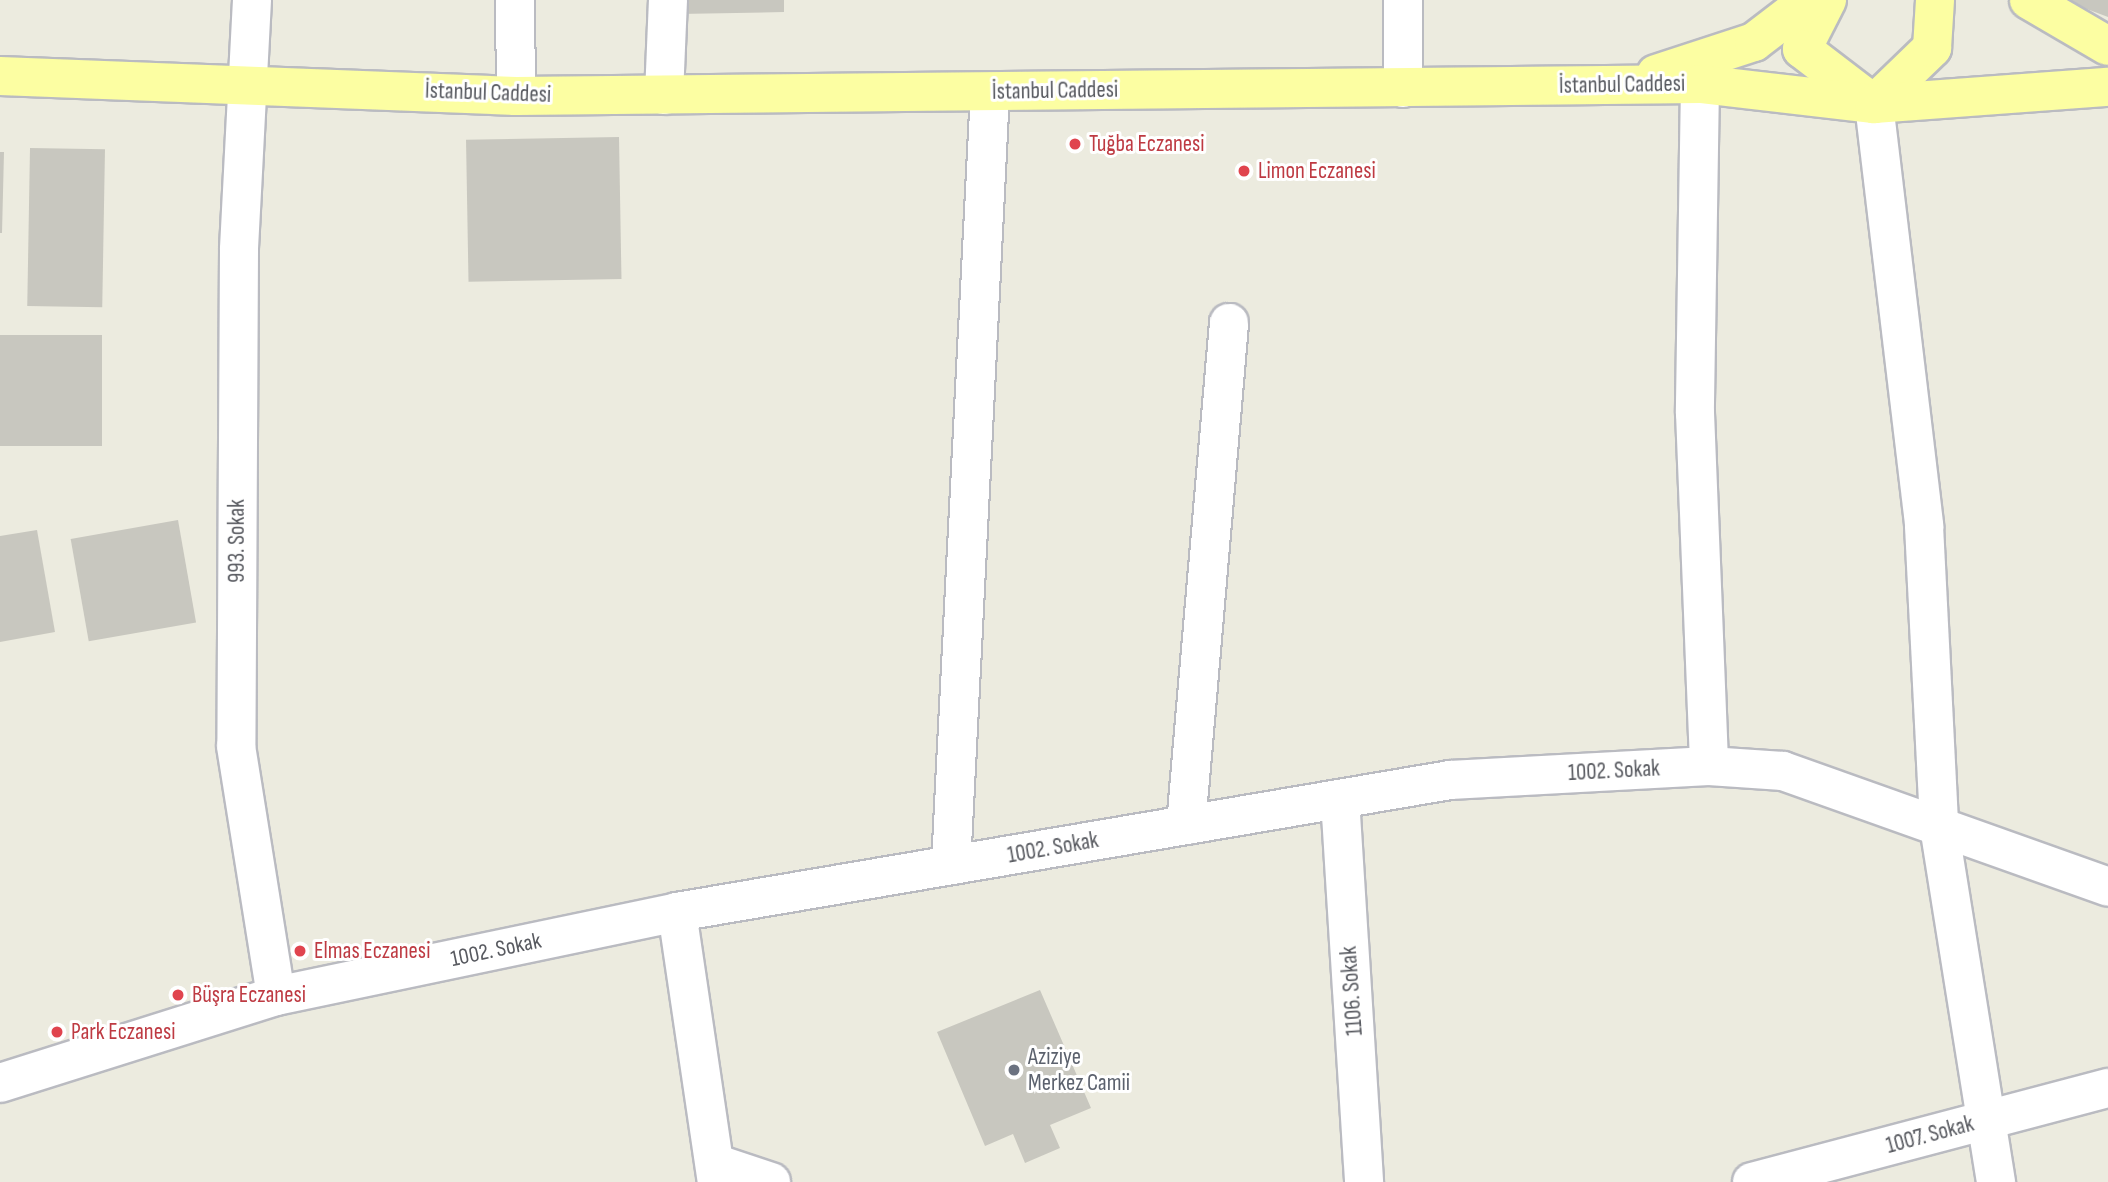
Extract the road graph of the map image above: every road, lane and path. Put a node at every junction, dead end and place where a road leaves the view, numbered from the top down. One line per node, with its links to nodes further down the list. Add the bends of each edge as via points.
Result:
1 (252, 0): 11 (street, 993. Sokak)
2 (668, 0): 17 (street)
3 (1403, 0): 15 (street)
4 (1809, 0): 13 (main road, via 1754,42)
5 (1827, 0): 19 (main road, via 1802,49)
6 (1934, 0): 19 (main road, via 1932,48)
7 (2029, 0): 9 (main road)
8 (523, 7): 18 (street)
9 (2108, 46)
10 (0, 76): 11 (main road, İstanbul Caddesi)
11 (249, 83): 18 (main road, İstanbul Caddesi); 28 (street, 993. Sokak, via 239,250 236,746)
12 (1700, 84): 13 (main road, İstanbul Caddesi); 19 (main road, İstanbul Caddesi); 21 (street, via 1695,413)
13 (1622, 85): 15 (main road, İstanbul Caddesi)
14 (2108, 87): 19 (main road, İstanbul Caddesi)
15 (1403, 88): 16 (main road, İstanbul Caddesi)
16 (990, 92): 17 (main road, İstanbul Caddesi); 25 (street)
17 (664, 95): 18 (main road, İstanbul Caddesi)
18 (516, 96)
19 (1874, 104): 24 (street, via 1924,526)
20 (1229, 323): 23 (street)
21 (1709, 766): 22 (street, 1002. Sokak, via 1450,780); 24 (street, 1002. Sokak, via 1783,771)
22 (1340, 799): 23 (street, 1002. Sokak); 34 (street, 1106. Sokak)
23 (1186, 825): 25 (street, 1002. Sokak)
24 (1939, 826): 26 (street, 1002. Sokak); 31 (street)
25 (951, 865): 27 (street, 1002. Sokak)
26 (2108, 887)
27 (677, 912): 28 (street, 1002. Sokak); 32 (street)
28 (276, 996): 29 (street, 1002. Sokak)
29 (0, 1083)
30 (2108, 1088): 31 (street, 1007. Sokak)
31 (1987, 1120): 35 (street, 1007. Sokak); 36 (street)
32 (717, 1173): 33 (street)
33 (771, 1182)
34 (1364, 1182)
35 (1752, 1182)
36 (1996, 1182)

